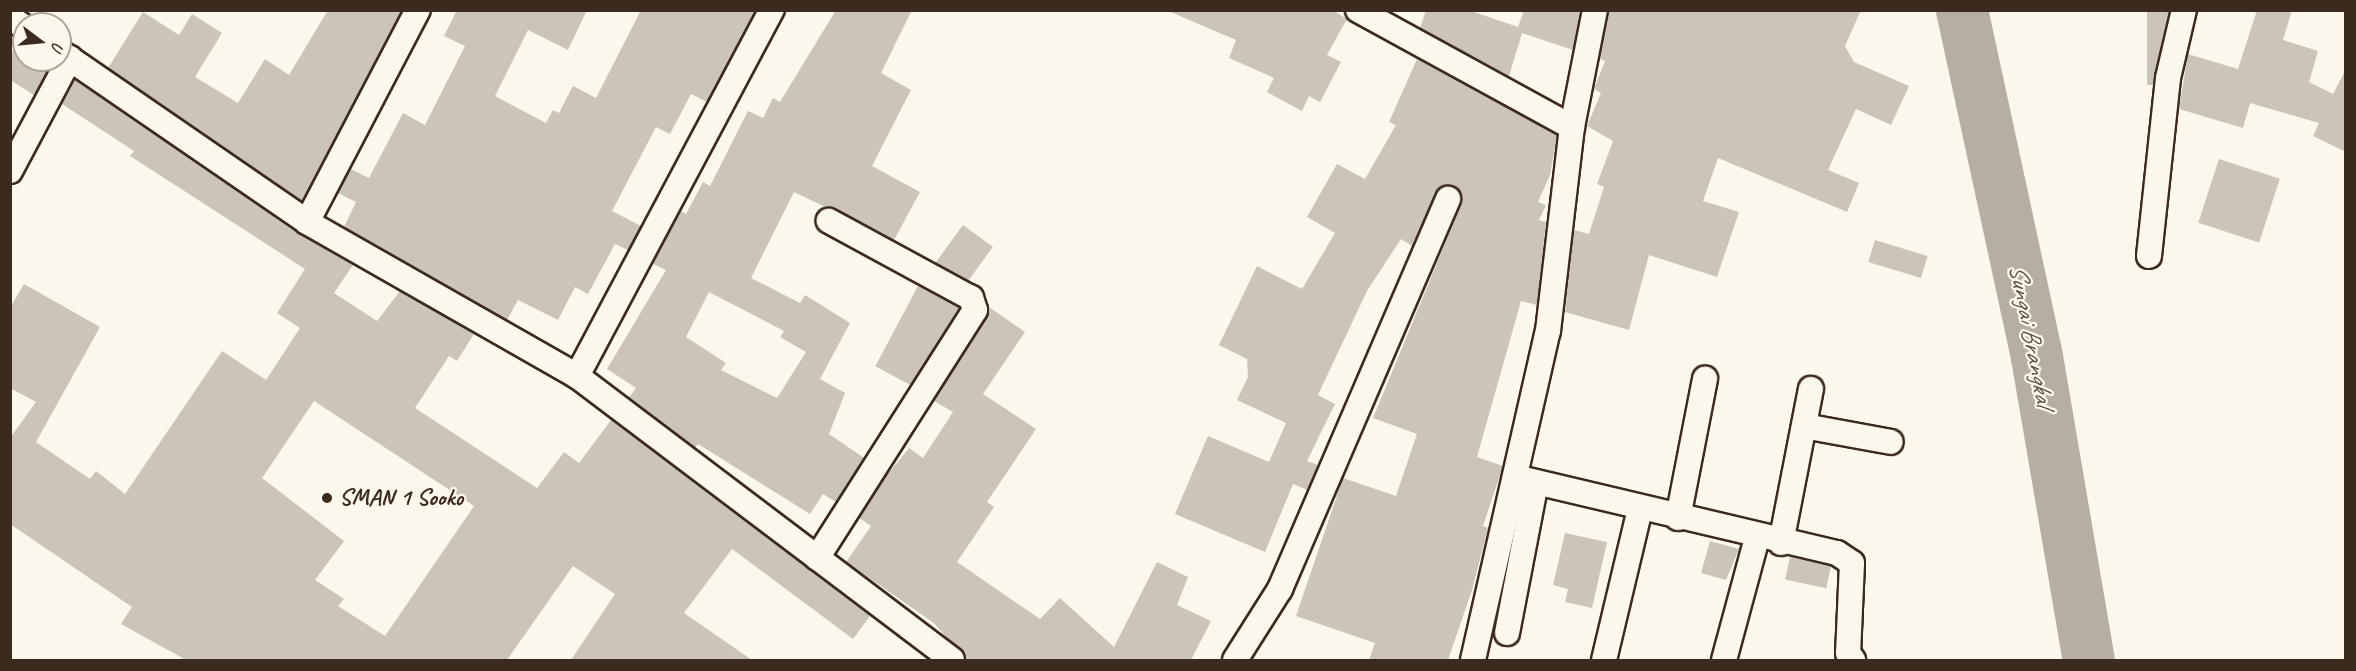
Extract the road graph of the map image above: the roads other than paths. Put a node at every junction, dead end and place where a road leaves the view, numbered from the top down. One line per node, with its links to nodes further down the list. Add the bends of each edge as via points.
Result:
1 (417, 10): 12 (street)
2 (772, 10): 14 (street)
3 (1358, 10): 8 (street)
4 (1595, 10): 8 (street)
5 (2184, 10): 13 (street, via 2168,78)
6 (72, 60): 12 (street)
7 (57, 72): 9 (street)
8 (1572, 127): 19 (street, via 1548,331)
9 (10, 171)
10 (1448, 199): 27 (street, via 1280,589)
11 (829, 221): 24 (street, via 970,298 975,310)
12 (307, 222): 14 (street)
13 (2149, 256)
14 (577, 376): 24 (street)
15 (1705, 379): 21 (street)
16 (1810, 389): 17 (street)
17 (1804, 426): 18 (street); 23 (street)
18 (1891, 442)
19 (1525, 480): 20 (street); 25 (street); 28 (street)
20 (1640, 509): 21 (street); 29 (street)
21 (1678, 518): 22 (street)
22 (1757, 538): 23 (street); 30 (street)
23 (1781, 543): 31 (street, via 1837,554 1852,563 1848,653)
24 (817, 558): 26 (street)
25 (1507, 633)
26 (952, 660)
27 (1235, 660)
28 (1473, 660)
29 (1604, 660)
30 (1724, 660)
31 (1853, 660)

